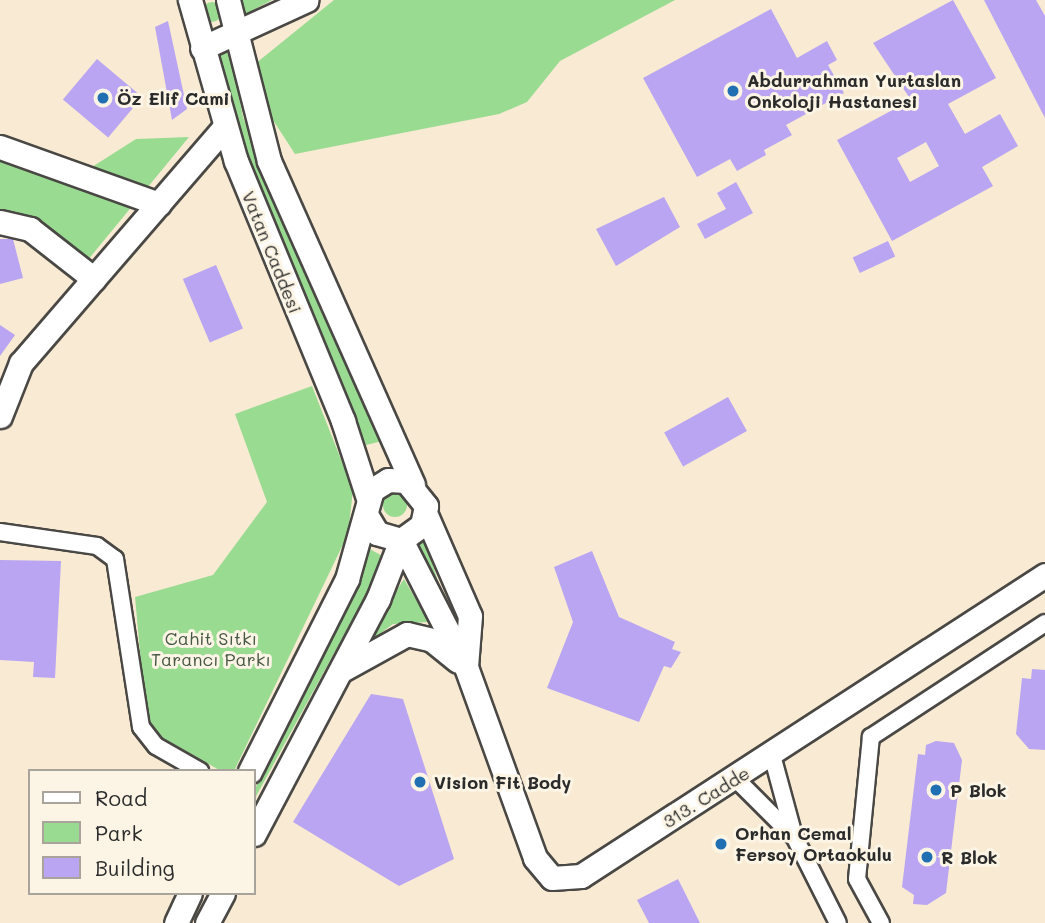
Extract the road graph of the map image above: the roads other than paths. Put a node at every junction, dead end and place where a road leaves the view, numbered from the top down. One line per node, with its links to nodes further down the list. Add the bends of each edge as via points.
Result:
1 (190, 0): 5 (main road, Vatan Caddesi)
2 (228, 0): 4 (main road, Vatan Caddesi)
3 (307, 0): 4 (main road)
4 (237, 35): 5 (main road); 12 (main road, Vatan Caddesi, via 279,186)
5 (202, 48): 6 (main road, Vatan Caddesi)
6 (225, 127): 8 (main road); 13 (main road, Vatan Caddesi, via 343,421)
7 (0, 147): 8 (main road)
8 (159, 204): 10 (main road)
9 (0, 222): 10 (main road, via 30,229)
10 (94, 279): 11 (main road, via 21,363)
11 (0, 416)
12 (413, 484): 13 (main road, via 388,480); 14 (main road, Vatan Caddesi)
13 (367, 507): 16 (main road, via 377,533); 23 (main road, via 347,579)
14 (426, 514): 16 (main road, via 417,532); 19 (main road, 313. Cadde, via 470,616)
15 (0, 532): 22 (street, via 97,546 115,559 141,727 156,746)
16 (401, 540): 19 (main road, 313. Cadde); 20 (main road)
17 (1045, 575): 21 (main road, 313. Cadde)
18 (1045, 623): 32 (street, via 872,737 857,880)
19 (466, 667): 20 (main road, via 432,640 407,634); 24 (main road, 313. Cadde, via 536,858 552,878 581,876)
20 (337, 673): 25 (main road)
21 (772, 755): 24 (main road, 313. Cadde); 26 (street)
22 (197, 769)
23 (251, 769)
24 (736, 779): 26 (street)
25 (256, 830)
26 (794, 836): 31 (street)
27 (189, 895): 29 (main road)
28 (222, 895): 30 (main road)
29 (176, 923)
30 (207, 923)
31 (838, 923)
32 (881, 923)

